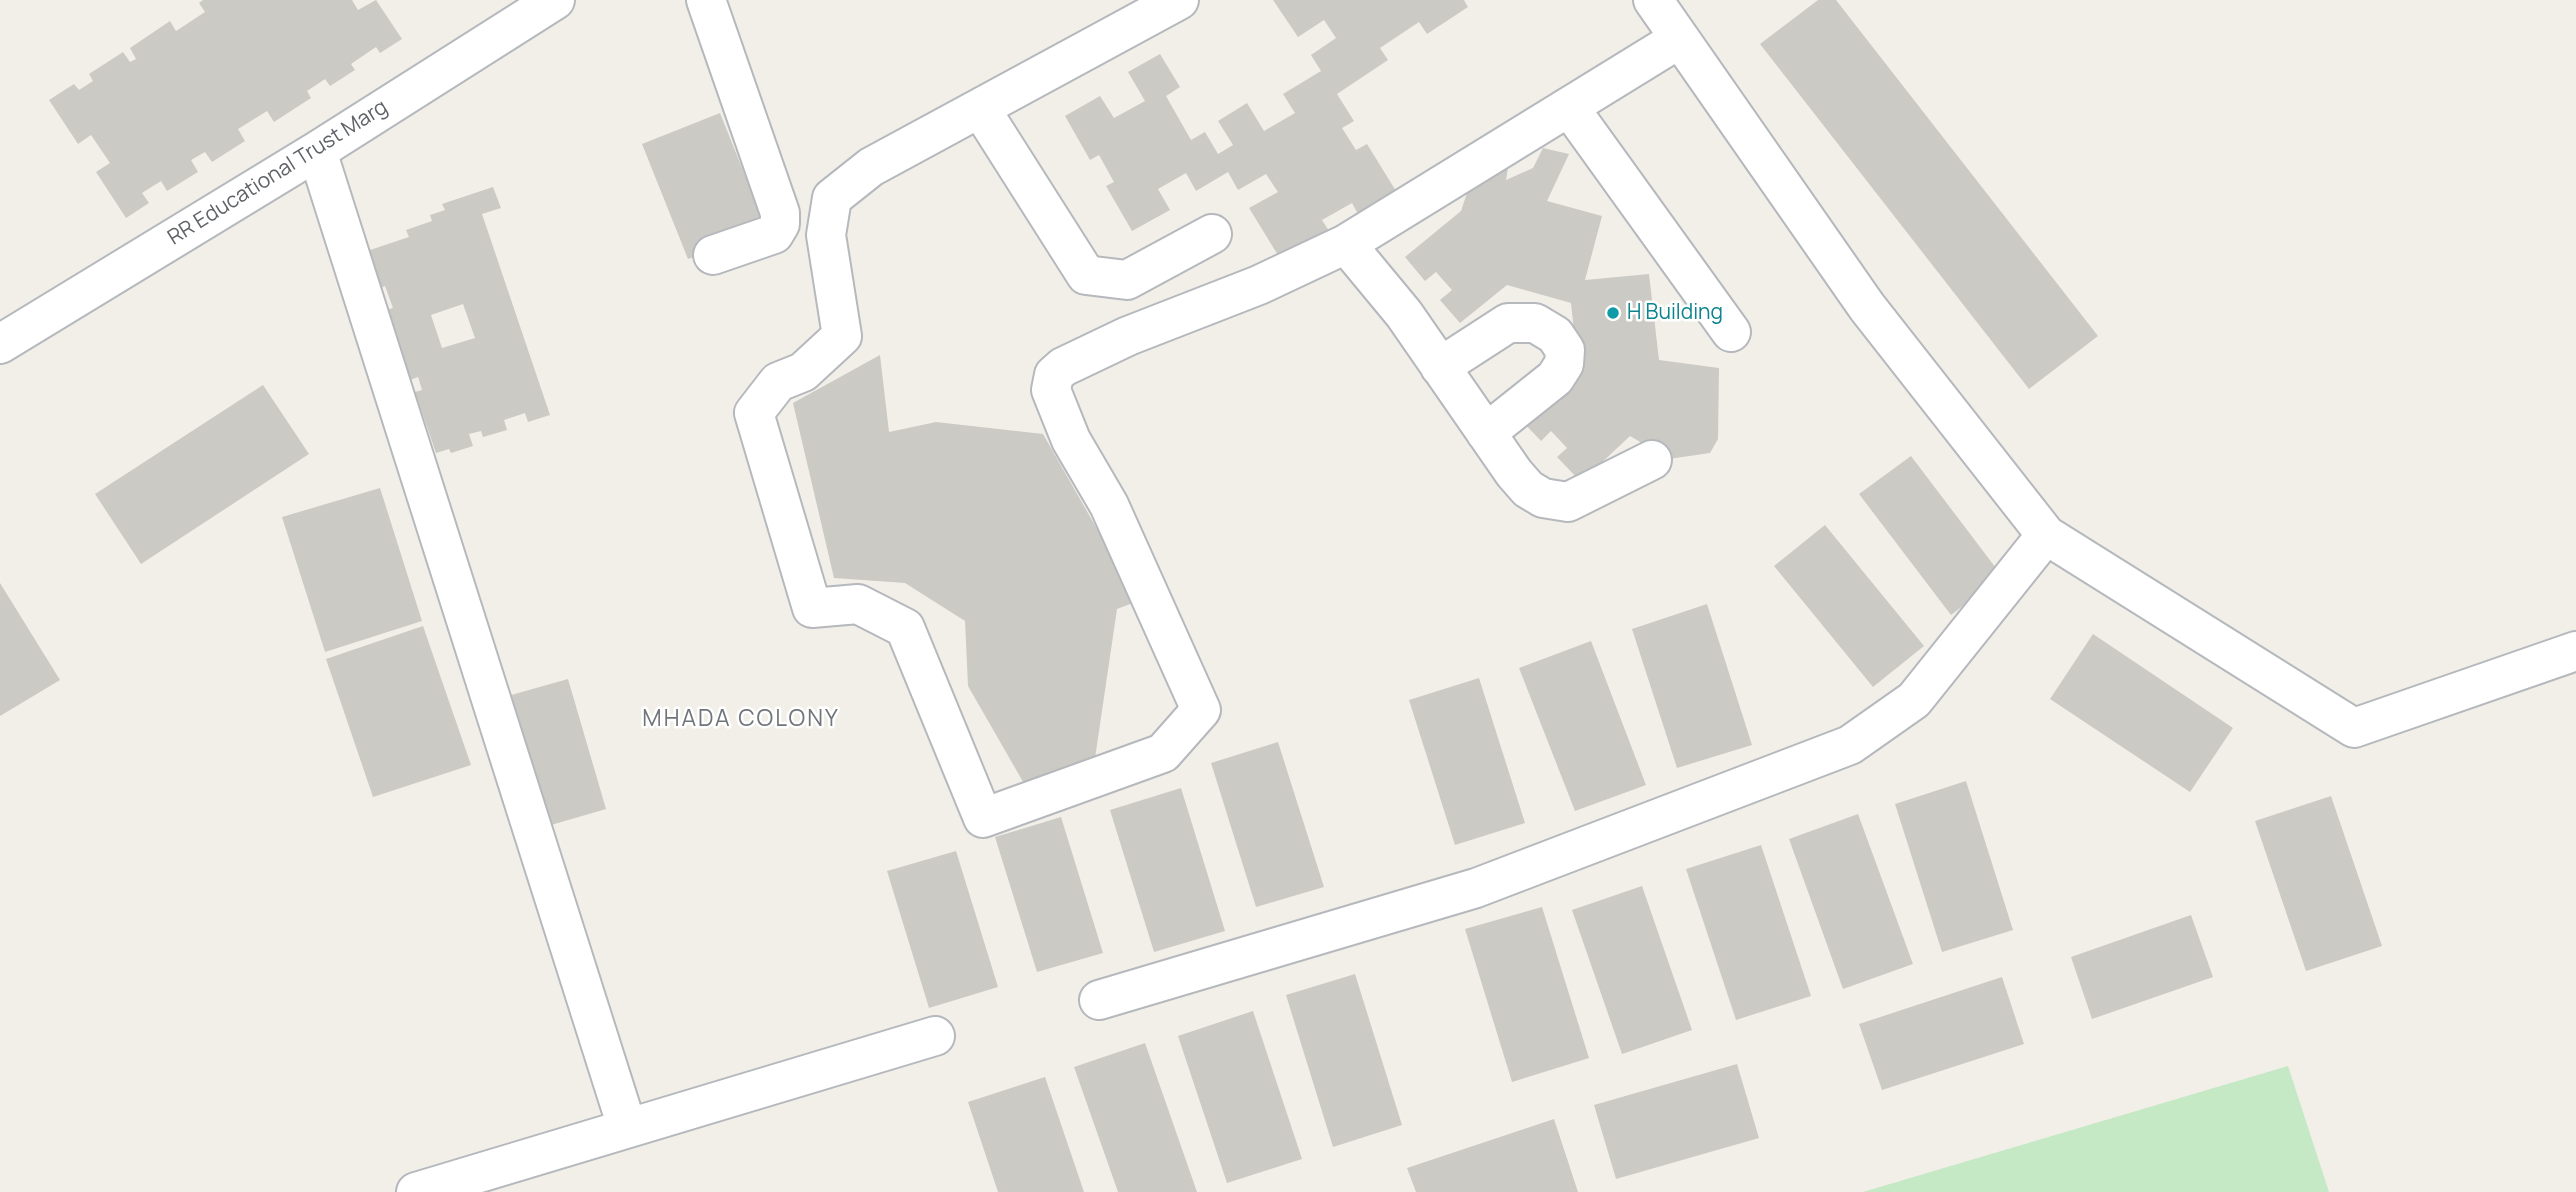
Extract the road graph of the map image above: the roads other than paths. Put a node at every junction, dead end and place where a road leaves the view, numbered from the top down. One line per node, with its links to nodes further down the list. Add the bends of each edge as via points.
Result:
1 (555, 0): 8 (street, RR Educational Trust Marg)
2 (706, 0): 11 (street, via 780,224 774,234)
3 (1180, 0): 7 (street)
4 (1657, 2): 5 (street)
5 (1679, 39): 6 (street); 17 (street, via 1867,307)
6 (1569, 107): 10 (street); 12 (street)
7 (980, 108): 9 (street, via 1086,275 1127,280); 10 (street, via 871,167 832,198 826,235 842,336 803,372 778,382 754,413 812,608 858,604 905,628 983,818 1163,753 1201,710 1109,505 1071,440 1051,390 1054,375 1128,336 1259,285)
8 (317, 151): 13 (street, RR Educational Trust Marg); 21 (street)
9 (1212, 234)
10 (1346, 244): 14 (street, via 1404,314)
11 (713, 255)
12 (1731, 332)
13 (0, 344)
14 (1440, 367): 15 (street); 15 (street, via 1508,323 1535,323 1555,335 1565,350 1555,378)
15 (1486, 433): 16 (street, via 1528,489 1543,498 1568,502)
16 (1652, 460)
17 (2046, 536): 18 (street, via 2354,728); 19 (street, via 1914,700 1850,745 1476,888)
18 (2576, 651)
19 (1099, 1000)
20 (935, 1037): 21 (street)
21 (626, 1127): 22 (street)
22 (415, 1192)

